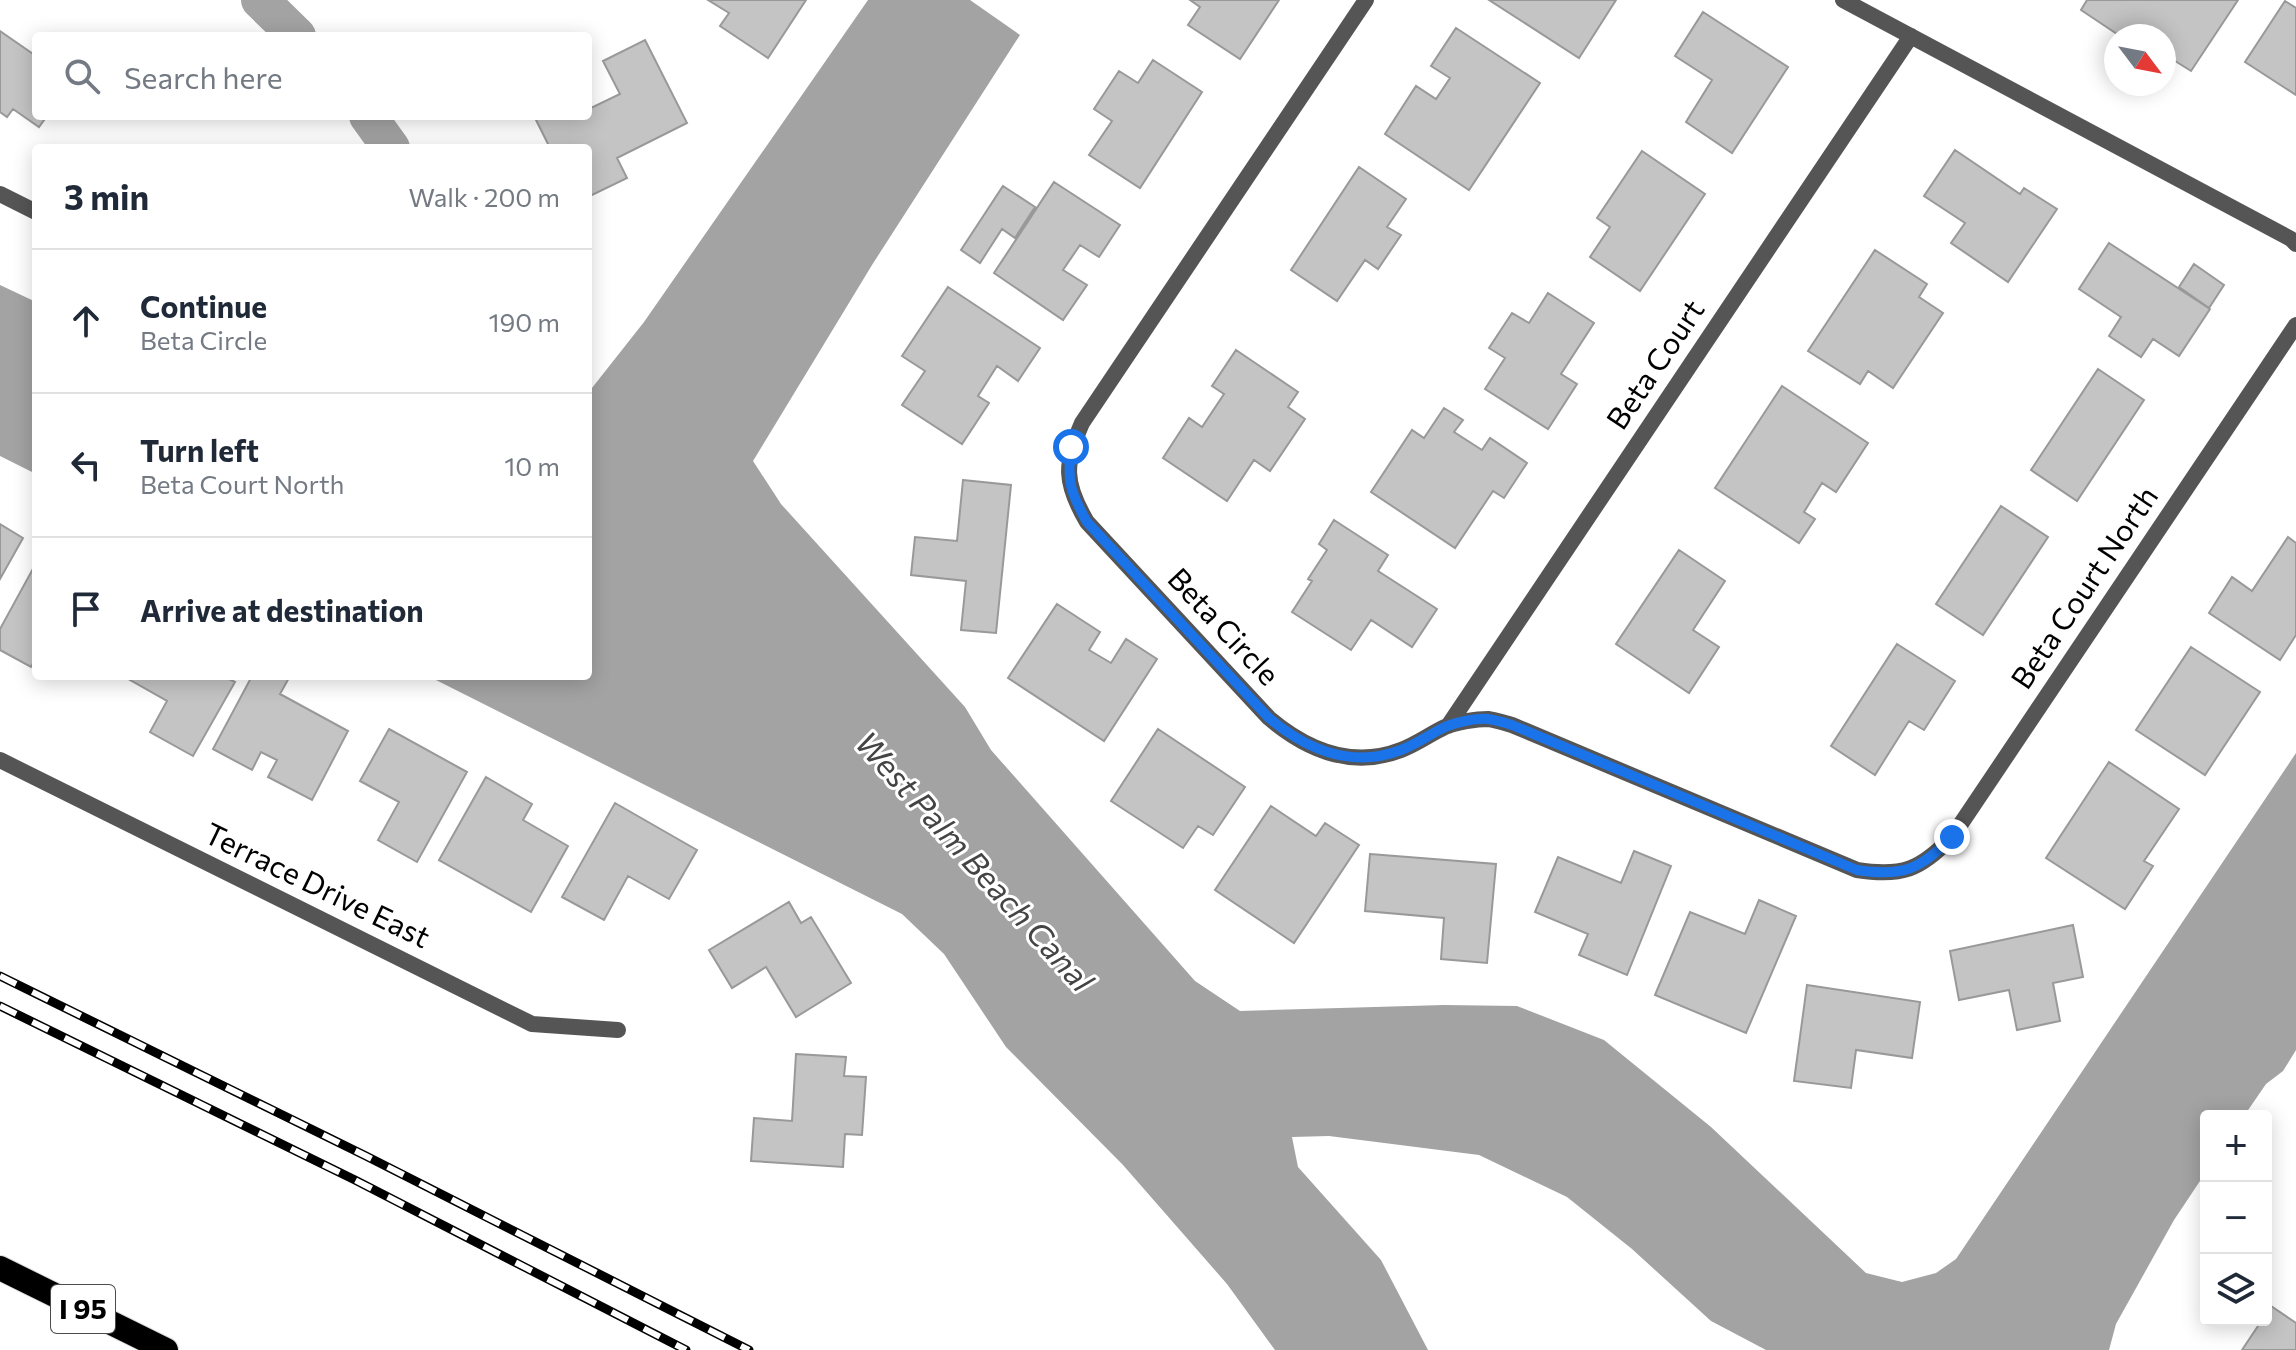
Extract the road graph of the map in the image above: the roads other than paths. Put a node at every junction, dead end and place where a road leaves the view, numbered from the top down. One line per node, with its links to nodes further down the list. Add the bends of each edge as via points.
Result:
1 (1366, 0): 8 (street, Beta Circle, via 1082,423 1071,447 1068,473 1087,522 1291,736 1343,756 1372,757 1399,751)
2 (1843, 0): 3 (street)
3 (1911, 36): 6 (street); 8 (street, Beta Court)
4 (0, 194): 5 (street)
5 (32, 210)
6 (2296, 244)
7 (2296, 325): 10 (street, Beta Court North, via 1952,837)
8 (1448, 726): 10 (street, Beta Circle, via 1487,719 1512,725 1857,870)
9 (0, 760): 11 (street, Terrace Drive East, via 532,1024)
10 (1909, 870)
11 (618, 1030)
12 (0, 1268): 13 (highway, I 95)
13 (166, 1350)

